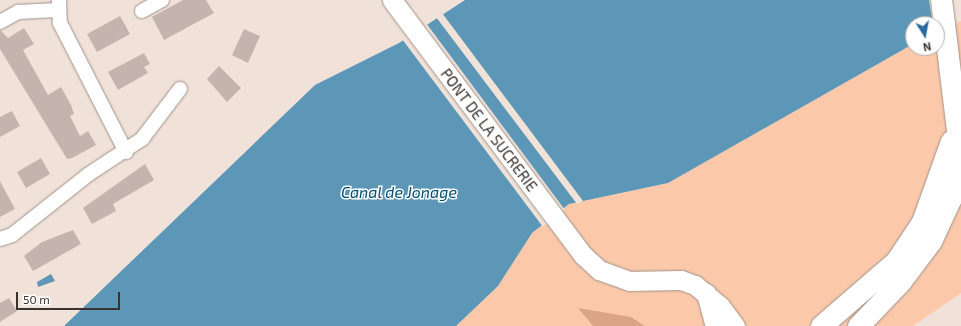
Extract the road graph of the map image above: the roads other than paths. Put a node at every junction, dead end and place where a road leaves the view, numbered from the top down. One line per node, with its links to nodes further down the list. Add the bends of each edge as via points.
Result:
1 (162, 0): 5 (street)
2 (941, 0): 8 (main road, via 952,71)
3 (393, 2): 11 (street, PONT DE LA SUCRERIE, via 583,255 599,270 614,277 648,282 681,280)
4 (58, 5): 6 (street, via 18,12); 9 (street, via 60,23)
5 (142, 11)
6 (0, 22)
7 (180, 89): 9 (street, via 142,139)
8 (956, 128): 14 (main road, via 922,222 896,261); 15 (main road, via 958,168 952,198 931,241 901,281)
9 (126, 152): 10 (street, via 89,174 12,235)
10 (0, 239)
11 (705, 292): 12 (street); 13 (street)
12 (715, 326)
13 (735, 326)
14 (821, 326)
15 (858, 326)

